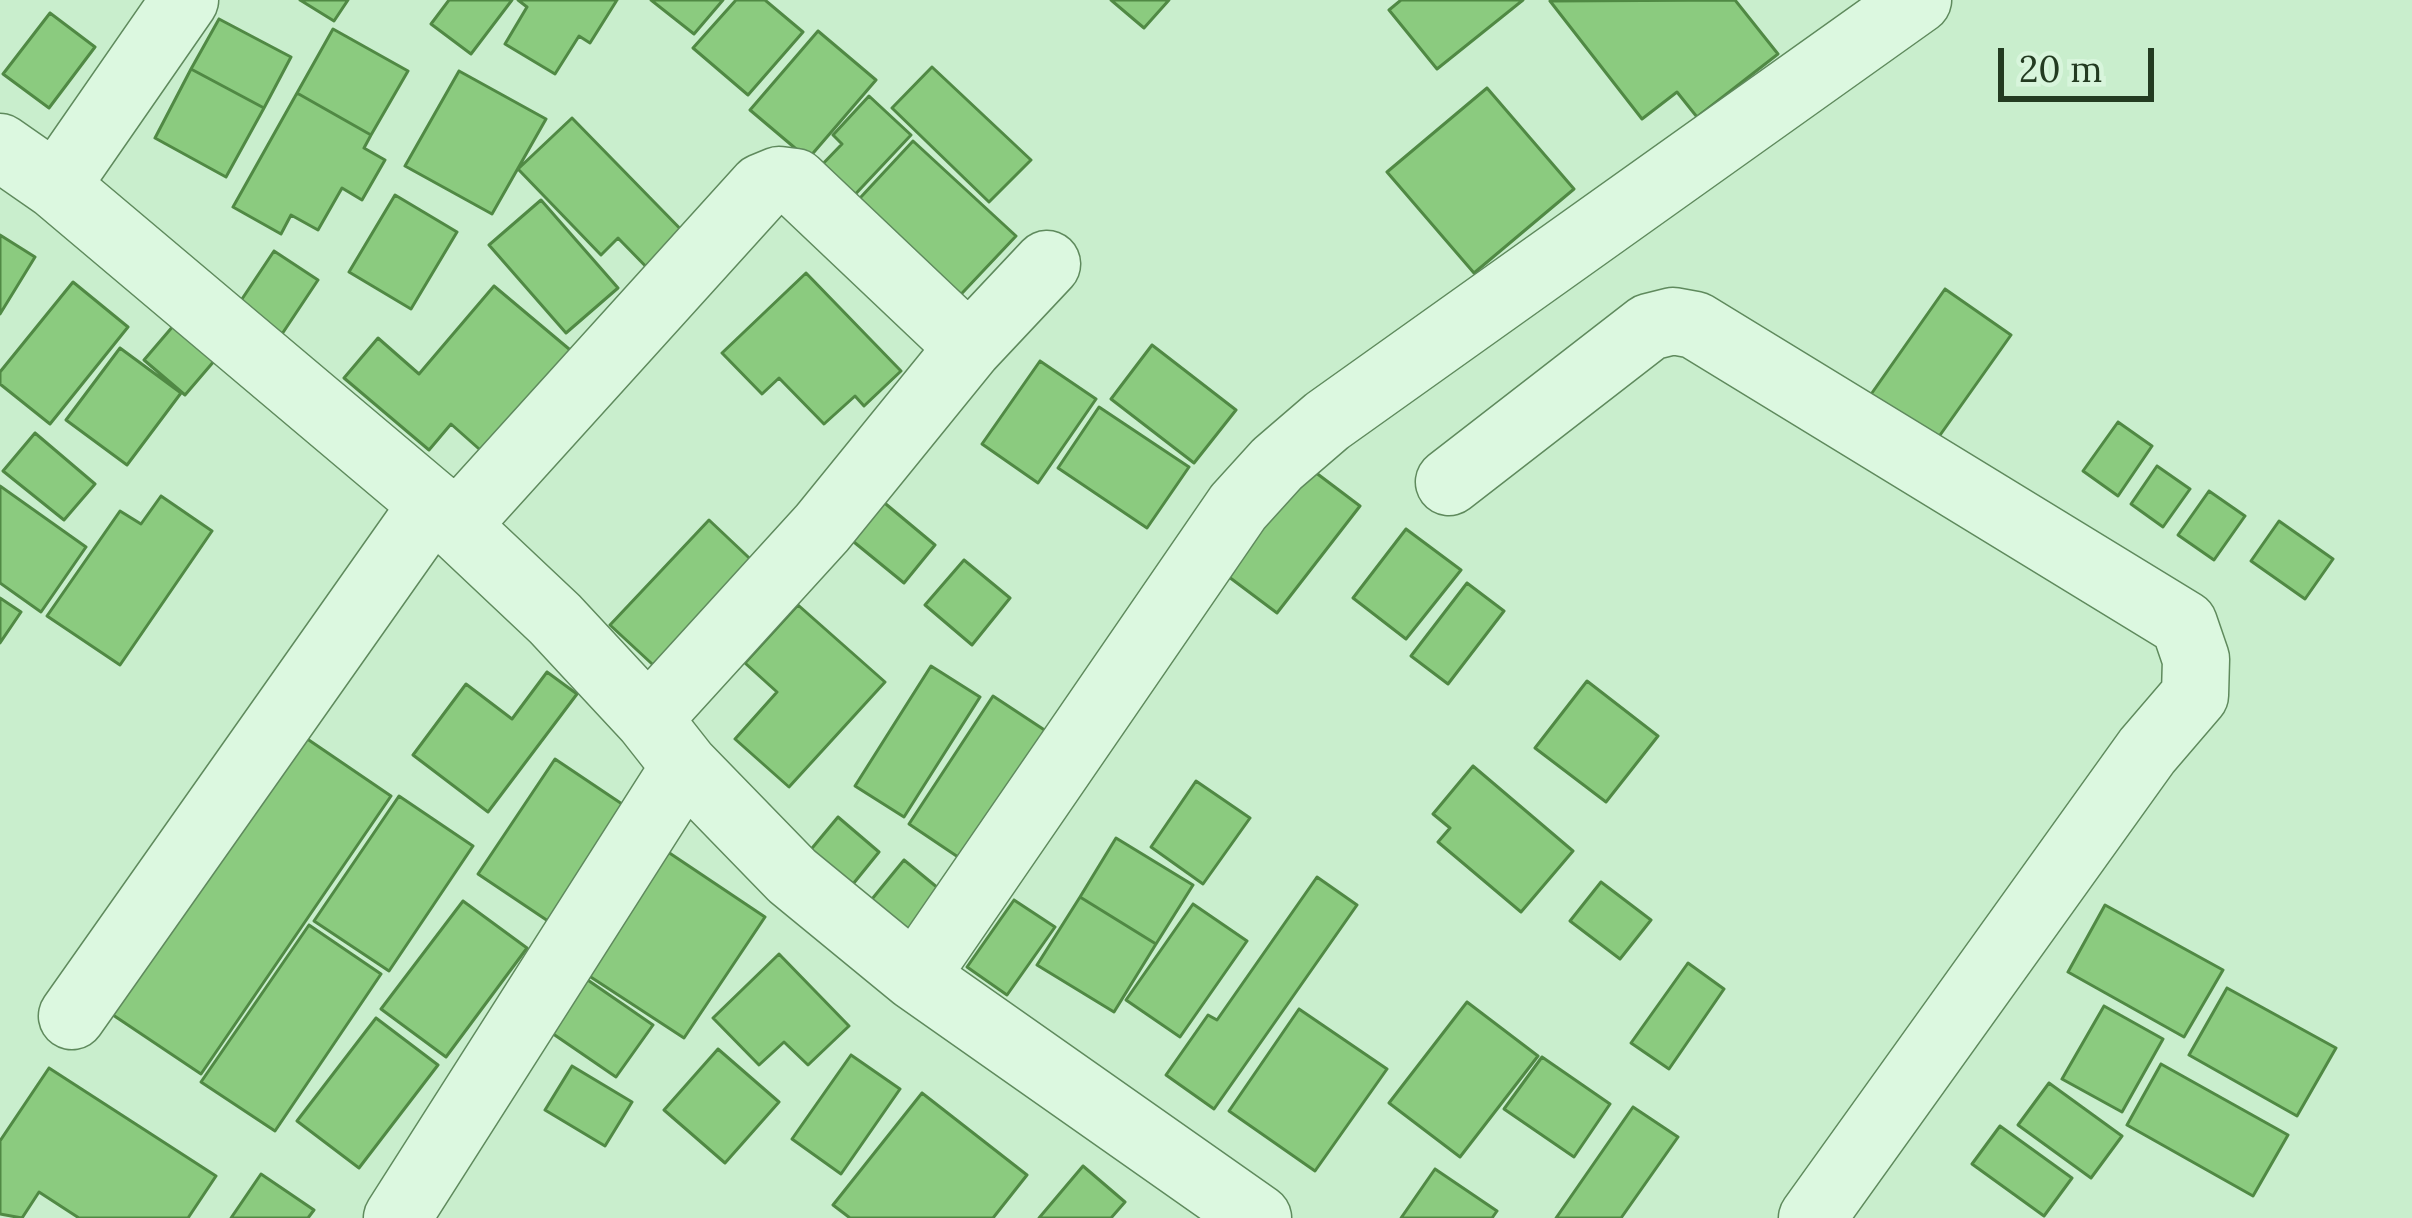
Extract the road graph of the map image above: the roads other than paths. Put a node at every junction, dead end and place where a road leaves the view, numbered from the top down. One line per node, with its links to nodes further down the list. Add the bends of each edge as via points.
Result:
1 (184, 0): 4 (street)
2 (1918, 0): 10 (street, via 1277,464 1238,507)
3 (0, 147): 4 (street)
4 (56, 186): 8 (street)
5 (1047, 264): 6 (street)
6 (969, 347): 8 (street, via 795,182 779,180 762,187); 9 (street, via 822,528)
7 (1449, 482): 14 (street, via 1649,327 1695,325 2184,624 2197,658 2195,695)
8 (445, 514): 9 (street); 11 (street)
9 (666, 743): 10 (street, via 792,876); 12 (street)
10 (915, 977): 13 (street)
11 (72, 1016)
12 (397, 1218)
13 (1258, 1218)
14 (1812, 1218)

